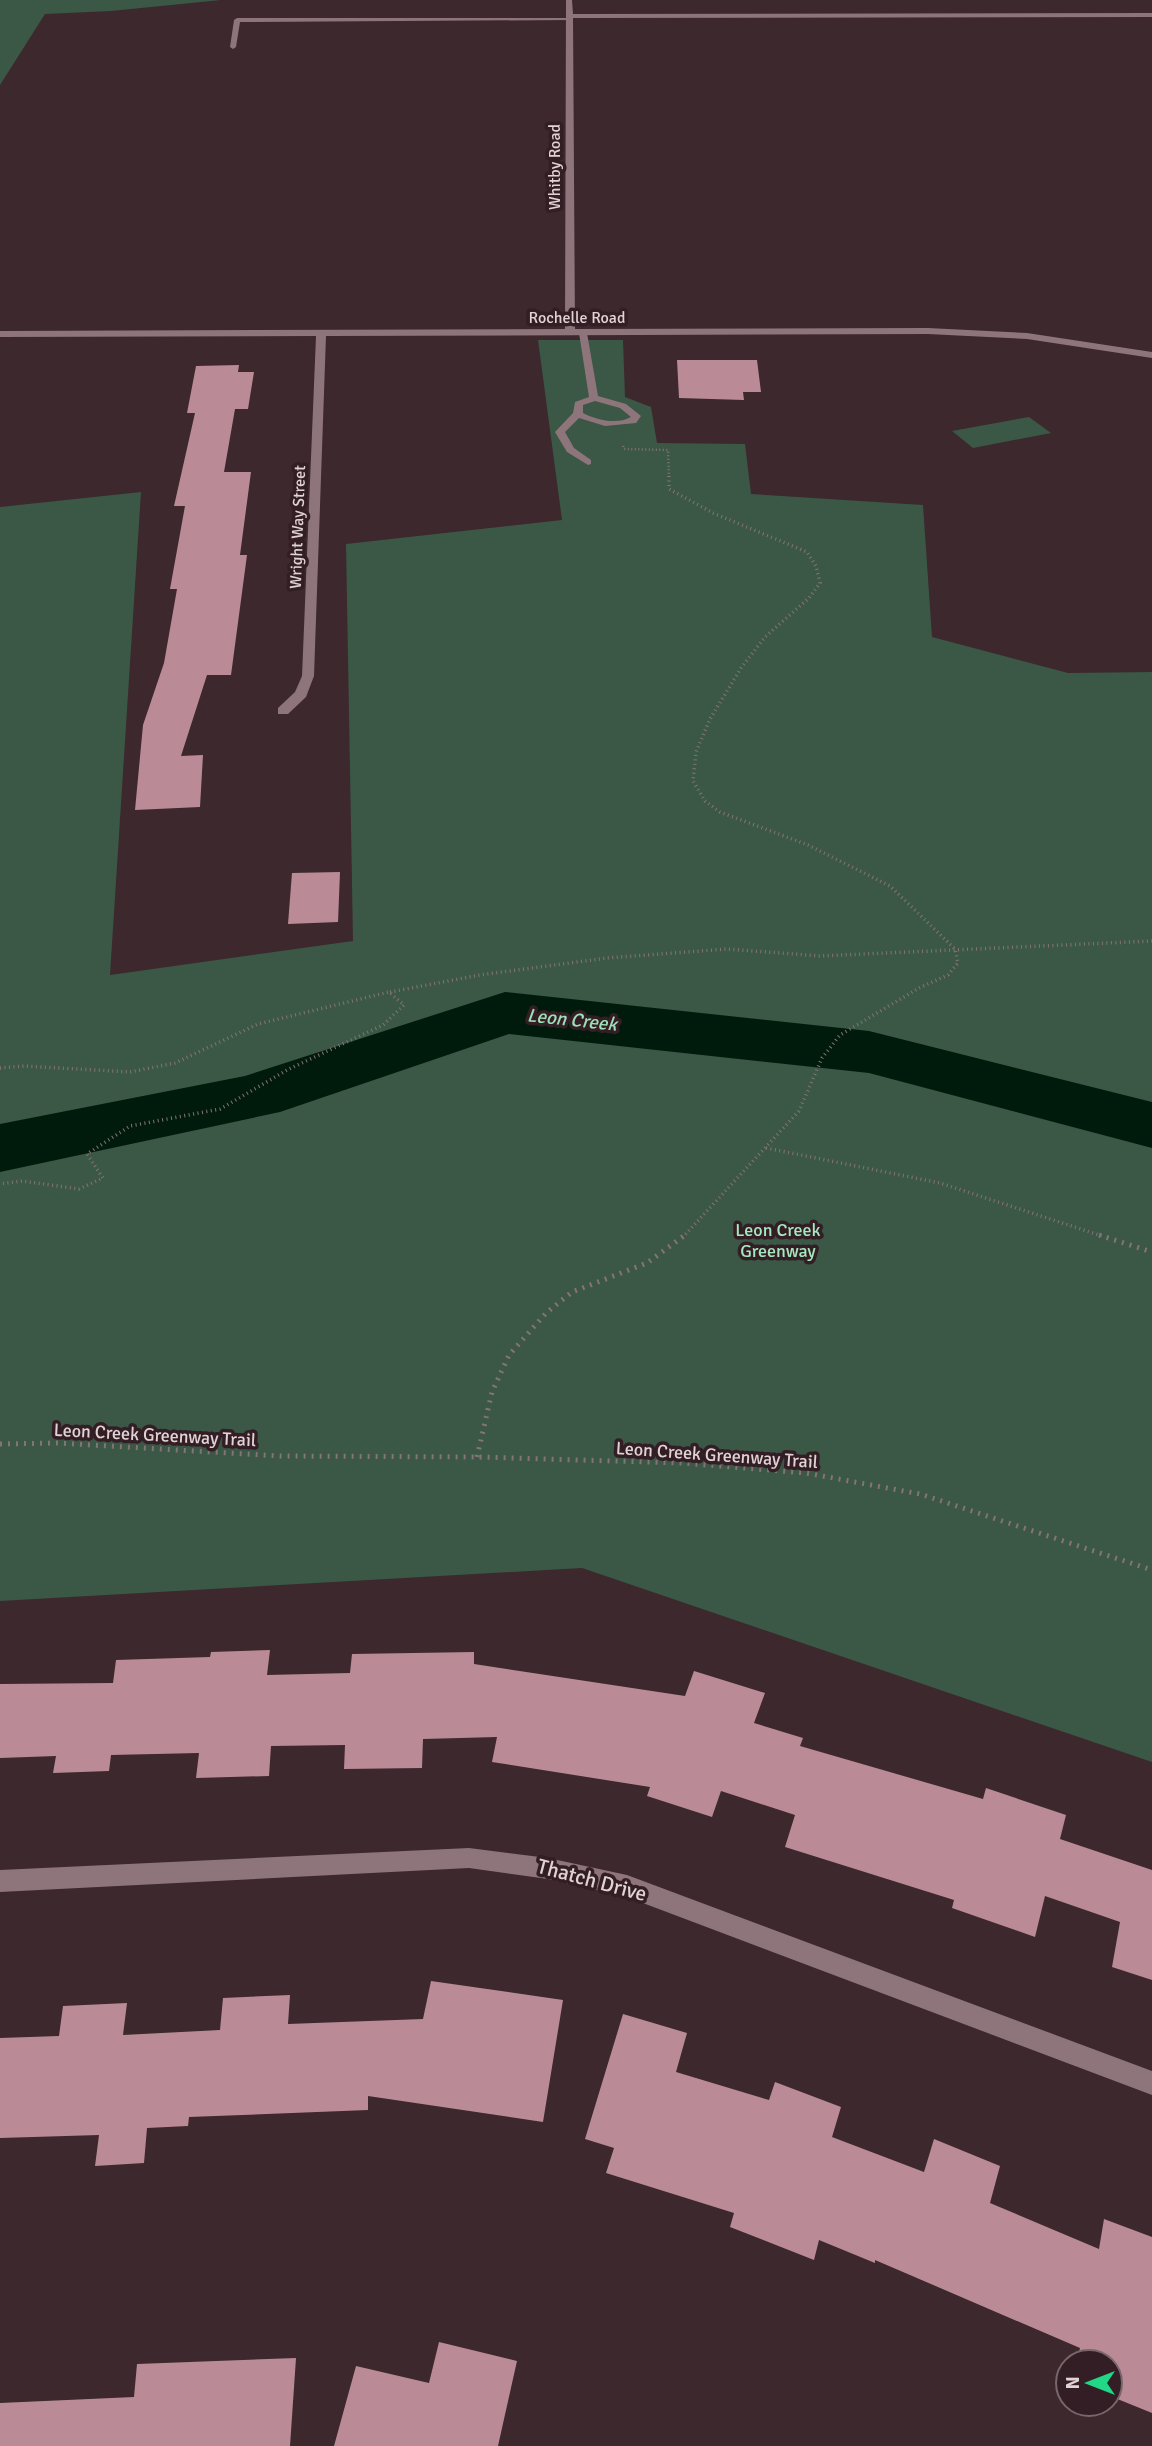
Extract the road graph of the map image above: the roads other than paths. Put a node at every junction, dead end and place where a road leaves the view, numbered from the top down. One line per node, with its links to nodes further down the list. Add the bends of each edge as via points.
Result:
1 (569, 0): 3 (street, Whitby Road)
2 (1152, 15): 3 (street)
3 (569, 18): 4 (lane, via 237,20); 5 (street, Whitby Road)
4 (233, 47)
5 (570, 333): 6 (street, Rochelle Road); 8 (street, Rochelle Road)
6 (583, 333): 9 (street, Rochelle Road, via 972,333 1069,341); 10 (lane)
7 (0, 334): 8 (street, Rochelle Road)
8 (321, 334): 13 (street, Wright Way Street, via 309,676 301,694)
9 (1152, 355)
10 (594, 398): 11 (lane, via 578,404); 11 (lane, via 623,406 636,416 620,425 592,422)
11 (578, 414): 12 (lane, via 560,432 562,442)
12 (588, 462)
13 (283, 711)
14 (0, 1881): 15 (street, Thatch Drive, via 469,1858 562,1869 627,1886)
15 (1152, 2084)

